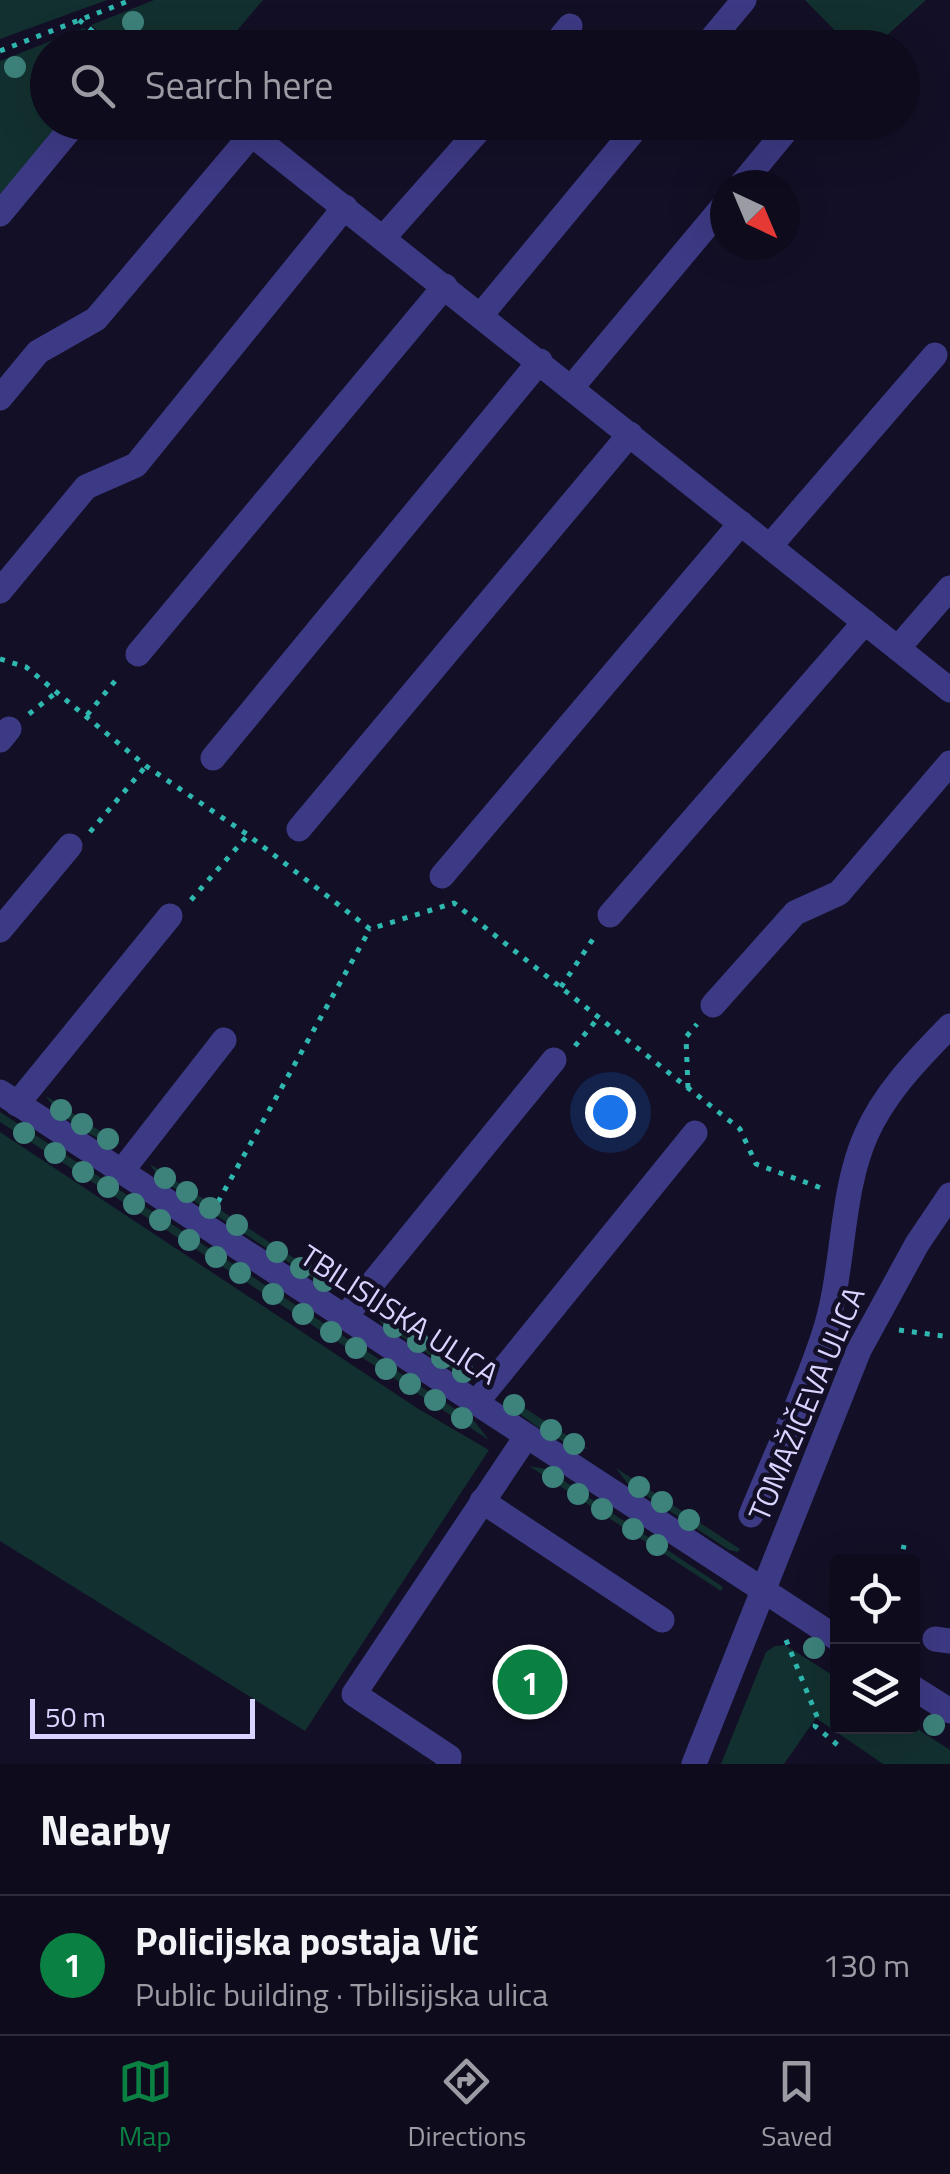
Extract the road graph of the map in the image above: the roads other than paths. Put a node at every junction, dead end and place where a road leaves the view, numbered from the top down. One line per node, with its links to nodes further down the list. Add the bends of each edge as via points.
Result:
1 (744, 0): 4 (street)
2 (570, 26): 3 (street)
3 (567, 30)
4 (719, 30)
5 (61, 140): 13 (street)
6 (235, 140): 21 (street, via 96,320 38,352)
7 (259, 140): 12 (street)
8 (470, 140): 15 (street)
9 (627, 140): 17 (street)
10 (778, 140): 11 (street)
11 (753, 170)
12 (345, 207): 15 (street); 26 (street, via 136,465 86,487)
13 (0, 214)
14 (710, 222): 20 (street)
15 (384, 237): 16 (street)
16 (445, 286): 17 (street); 29 (street)
17 (481, 315): 19 (street)
18 (935, 356): 24 (street)
19 (540, 362): 20 (street); 31 (street)
20 (572, 387): 22 (street)
21 (0, 398)
22 (630, 434): 23 (street); 33 (street)
23 (740, 522): 24 (street); 35 (street)
24 (770, 546): 27 (street)
25 (950, 588): 28 (street)
26 (0, 591)
27 (865, 622): 28 (street); 36 (street)
28 (898, 648): 30 (street)
29 (138, 654)
30 (950, 690)
31 (213, 758)
32 (950, 763): 39 (street, via 840,893 794,913)
33 (299, 828)
34 (70, 846): 38 (street)
35 (442, 876)
36 (610, 914)
37 (170, 916): 43 (street)
38 (0, 930)
39 (713, 1005)
40 (950, 1026): 48 (street, via 881,1105 865,1137)
41 (224, 1040): 45 (street)
42 (554, 1060): 47 (street)
43 (9, 1098): 45 (street, TBILISIJSKA ULICA)
44 (695, 1133): 50 (street)
45 (121, 1172): 47 (street, TBILISIJSKA ULICA)
46 (950, 1196): 49 (street, TOMAŽIČEVA ULICA)
47 (344, 1318): 50 (street, TBILISIJSKA ULICA)
48 (824, 1336): 49 (street); 53 (street)
49 (859, 1350): 54 (street, TOMAŽIČEVA ULICA)
50 (476, 1403): 51 (street, TBILISIJSKA ULICA)
51 (526, 1437): 52 (street); 54 (street, TBILISIJSKA ULICA)
52 (482, 1501): 55 (street); 59 (street, via 354,1694 449,1757)
53 (751, 1515)
54 (763, 1591): 56 (street, TBILISIJSKA ULICA); 60 (street)
55 (662, 1620)
56 (830, 1634)
57 (920, 1692): 58 (street)
58 (950, 1711)
59 (448, 1764)
60 (694, 1764)

